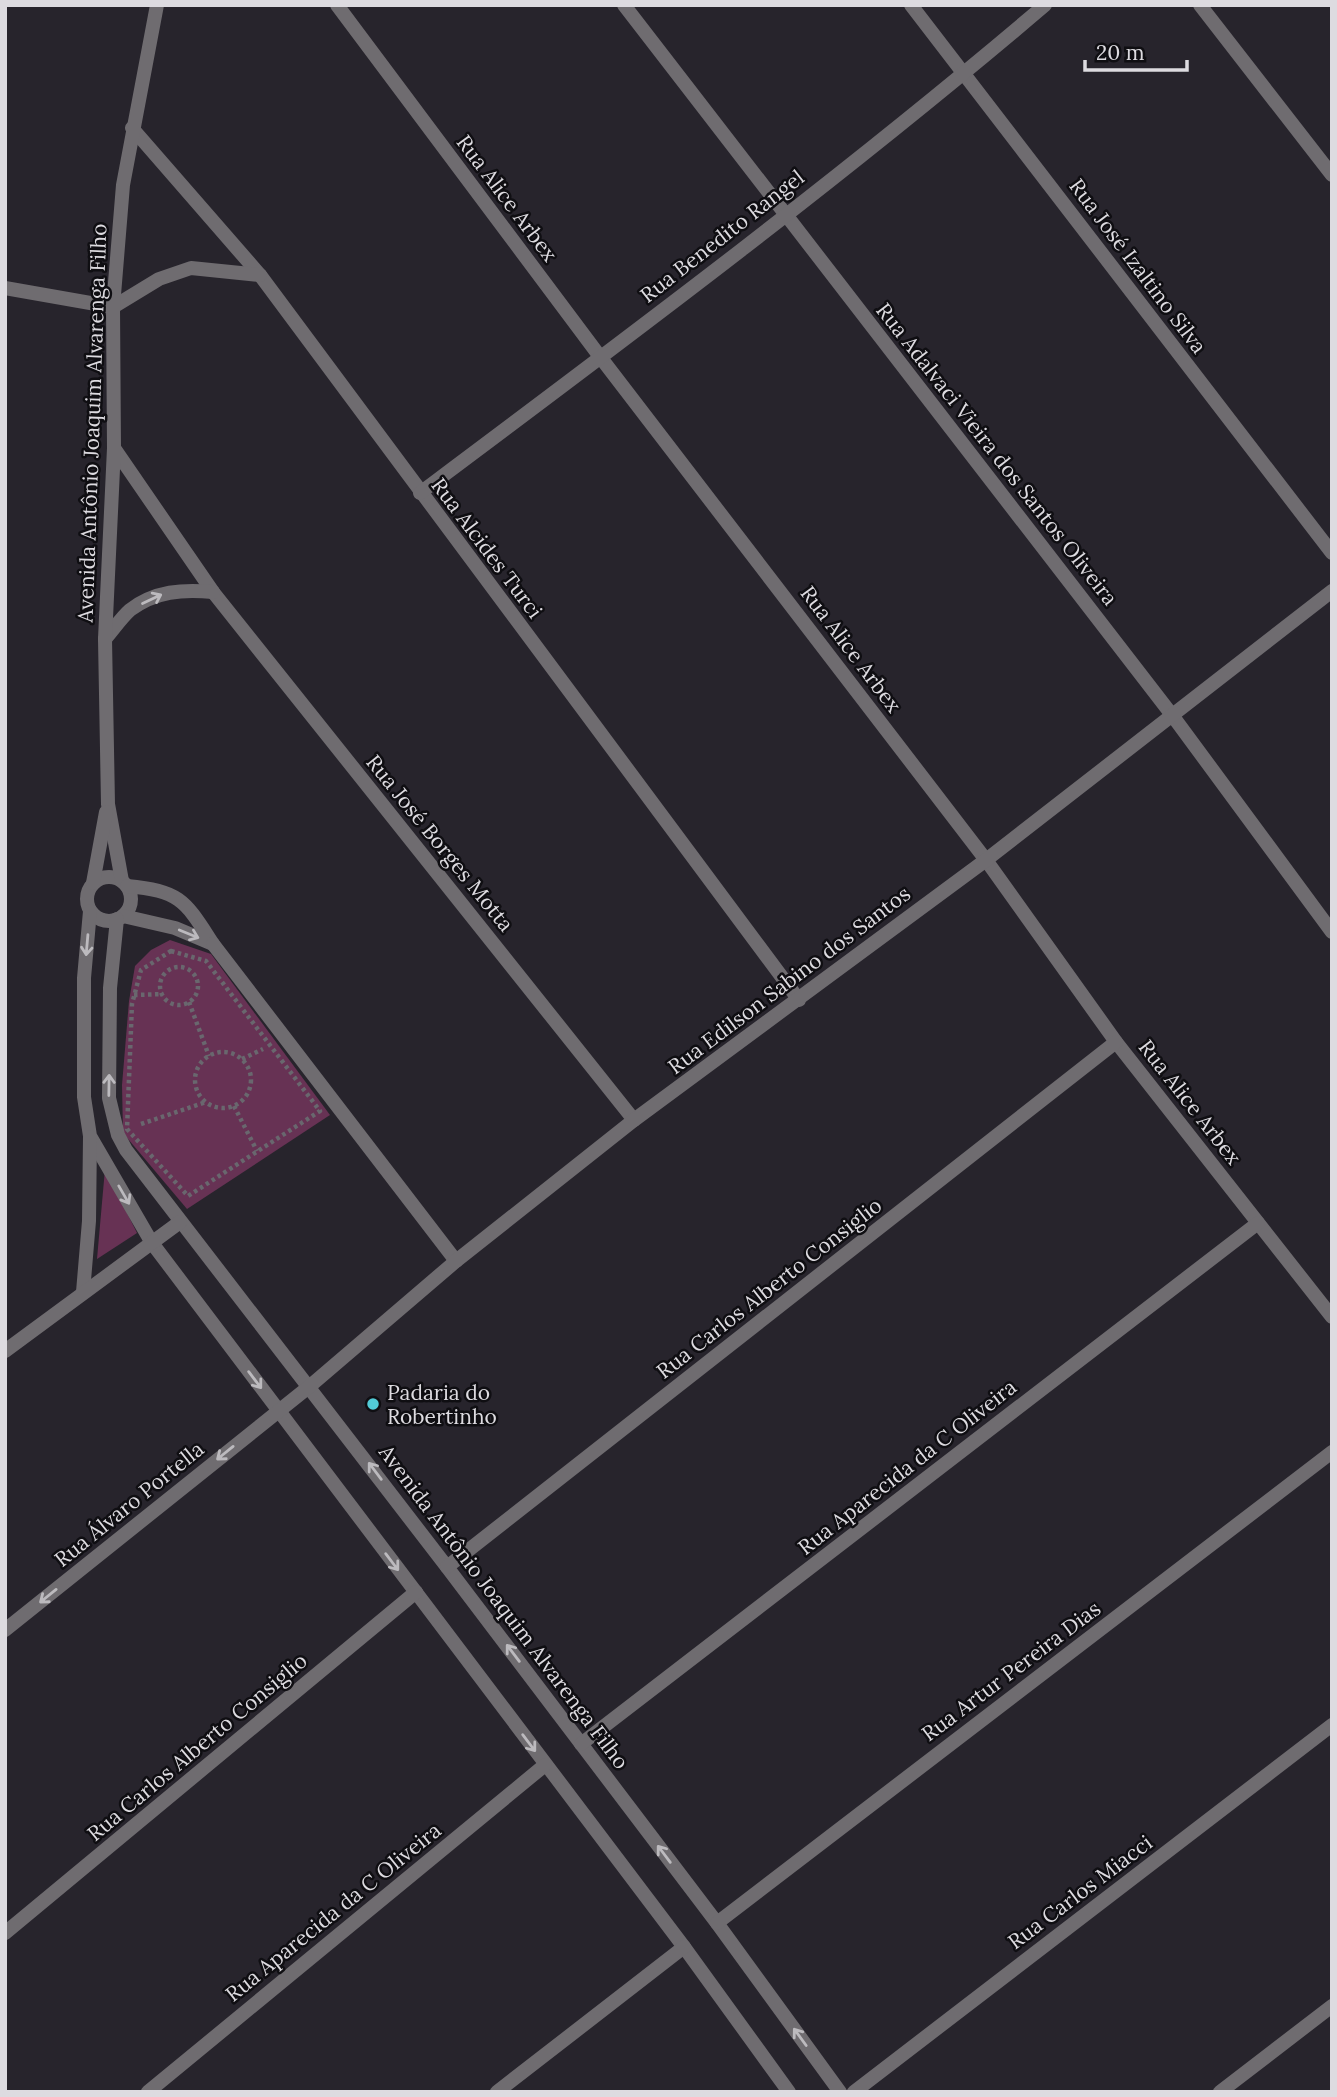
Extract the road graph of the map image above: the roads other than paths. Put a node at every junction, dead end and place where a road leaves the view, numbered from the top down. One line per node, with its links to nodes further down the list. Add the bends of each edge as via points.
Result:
1 (157, 5): 8 (street, Avenida Antônio Joaquim Alvarenga Filho)
2 (337, 5): 14 (street, Rua Alice Arbex)
3 (624, 5): 10 (street, Rua Adalvaci Vieira dos Santos Oliveira)
4 (911, 5): 7 (street, Rua José Izaltino Silva)
5 (1045, 5): 7 (street, Rua Benedito Rangel)
6 (1200, 5): 9 (street)
7 (964, 74): 10 (street, Rua Benedito Rangel); 17 (street, Rua José Izaltino Silva)
8 (132, 128): 11 (street, Rua Alcides Turci); 13 (street, Avenida Antônio Joaquim Alvarenga Filho)
9 (1332, 175)
10 (784, 214): 14 (street, Rua Benedito Rangel); 21 (street, Rua Adalvaci Vieira dos Santos Oliveira)
11 (260, 275): 13 (street, via 191,268 159,279); 16 (street, Rua Alcides Turci)
12 (5, 288): 13 (street)
13 (113, 307): 15 (street, Avenida Antônio Joaquim Alvarenga Filho)
14 (601, 358): 16 (street, Rua Benedito Rangel); 23 (street, Rua Alice Arbex)
15 (114, 448): 19 (street, Rua José Borges Motta); 20 (street, Avenida Antônio Joaquim Alvarenga Filho)
16 (420, 493): 30 (street, Rua Alcides Turci)
17 (1332, 553)
18 (1332, 591): 21 (street, Rua Edilson Sabino dos Santos)
19 (213, 593): 20 (street, one-way to 19, via 130,611 158,595 186,590); 32 (street, Rua José Borges Motta)
20 (105, 639): 22 (street, Avenida Antônio Joaquim Alvarenga Filho)
21 (1172, 715): 23 (street, Rua Edilson Sabino dos Santos); 28 (street, Rua Adalvaci Vieira dos Santos Oliveira)
22 (108, 804): 24 (street); 25 (street)
23 (986, 860): 30 (street, Rua Edilson Sabino dos Santos); 31 (street, Rua Alice Arbex)
24 (93, 883): 25 (street, via 110,877); 26 (street, via 87,897)
25 (125, 883): 27 (street, via 131,905); 29 (street, via 168,893 188,905)
26 (90, 911): 27 (street, via 102,920); 33 (street, one-way to 33, via 84,978 84,1097)
27 (120, 918): 29 (street, one-way to 29, via 175,928); 34 (street, Avenida Antônio Joaquim Alvarenga Filho, one-way to 27, via 126,1150 109,1098 110,988)
28 (1332, 932)
29 (213, 944): 37 (street)
30 (799, 1000): 32 (street, Rua Edilson Sabino dos Santos)
31 (1116, 1042): 35 (street, Rua Alice Arbex); 44 (street, Rua Carlos Alberto Consiglio)
32 (634, 1120): 37 (street, Rua Edilson Sabino dos Santos)
33 (90, 1136): 36 (street, one-way to 36); 38 (street)
34 (180, 1222): 36 (street); 41 (street, Avenida Antônio Joaquim Alvarenga Filho)
35 (1258, 1223): 39 (street, Rua Alice Arbex); 48 (street, Rua Aparecida da C Oliveira)
36 (152, 1243): 38 (street); 42 (street, one-way to 42)
37 (456, 1261): 41 (street, Rua Edilson Sabino dos Santos)
38 (83, 1292): 40 (street)
39 (1332, 1317)
40 (5, 1351)
41 (310, 1386): 42 (street, Rua Edilson Sabino dos Santos); 44 (street, Avenida Antônio Joaquim Alvarenga Filho, one-way to 41)
42 (278, 1411): 45 (street, one-way to 45); 46 (street, Rua Álvaro Portella, one-way to 46)
43 (1332, 1452): 50 (street, Rua Artur Pereira Dias)
44 (447, 1566): 48 (street, Avenida Antônio Joaquim Alvarenga Filho, one-way to 44)
45 (416, 1592): 49 (street, one-way to 49); 51 (street, Rua Carlos Alberto Consiglio)
46 (5, 1630)
47 (1332, 1726): 58 (street, Rua Carlos Miacci)
48 (582, 1744): 50 (street, Avenida Antônio Joaquim Alvarenga Filho, one-way to 48)
49 (545, 1765): 52 (street); 54 (street, Rua Aparecida da C Oliveira)
50 (717, 1923): 57 (street, Avenida Antônio Joaquim Alvarenga Filho, one-way to 50)
51 (5, 1933)
52 (684, 1947): 55 (street); 56 (street)
53 (1332, 2006): 59 (street)
54 (148, 2092)
55 (497, 2092)
56 (789, 2092)
57 (840, 2092)
58 (854, 2092)
59 (1220, 2092)

